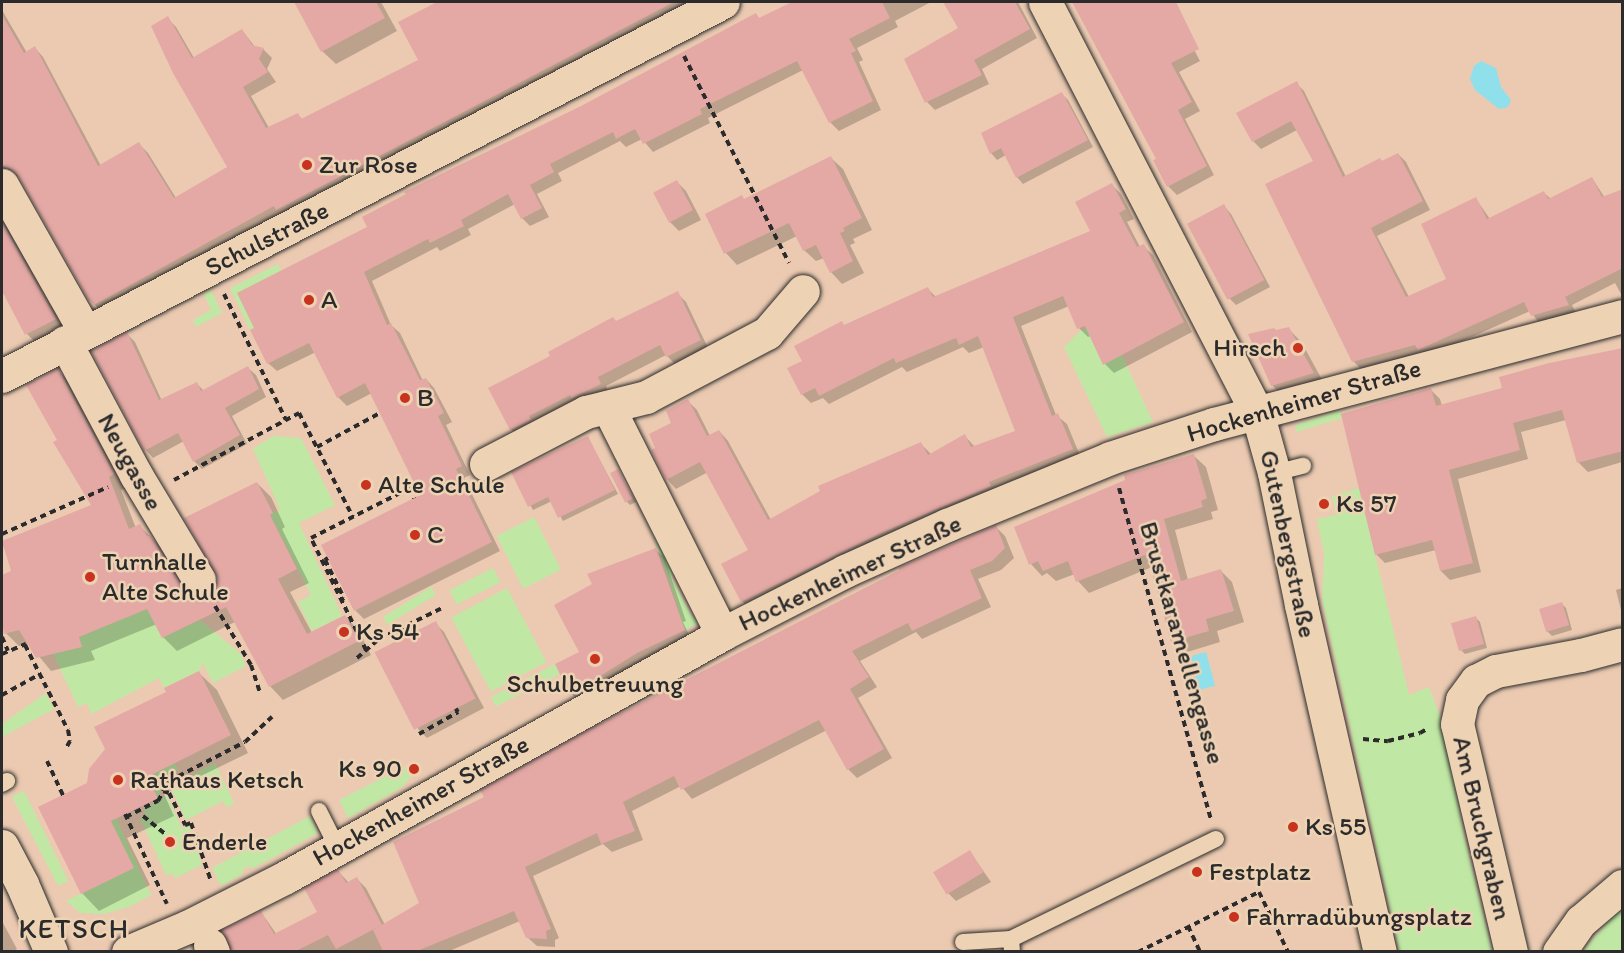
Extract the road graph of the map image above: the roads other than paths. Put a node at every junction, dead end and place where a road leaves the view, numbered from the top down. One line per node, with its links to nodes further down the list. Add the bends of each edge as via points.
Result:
1 (723, 2): 6 (street, Schulstraße)
2 (1046, 2): 9 (street, Gutenbergstraße)
3 (2, 185): 6 (street, Neugasse)
4 (803, 291): 8 (street, via 767,333 646,397)
5 (1623, 316): 9 (street, Hockenheimer Straße)
6 (75, 337): 7 (street, Schulstraße); 11 (street, Neugasse, via 141,485)
7 (2, 376)
8 (608, 406): 10 (street, via 586,412); 12 (street)
9 (1257, 412): 12 (street, Hockenheimer Straße, via 1110,458 947,525 845,571); 24 (street, Gutenbergstraße, via 1289,470 1301,605)
10 (486, 464)
11 (199, 580)
12 (722, 634): 17 (street, Hockenheimer Straße)
13 (1623, 644): 25 (street, Am Bruchgraben, via 1496,671 1476,681 1462,700 1457,724)
14 (319, 811): 17 (lane)
15 (1216, 839): 21 (lane)
16 (2, 846): 22 (street)
17 (337, 847): 19 (street, Hockenheimer Straße, via 286,877)
18 (1623, 886): 26 (street, via 1581,921)
19 (203, 941): 23 (street, Hockenheimer Straße)
20 (963, 942): 21 (lane)
21 (1012, 945)
22 (51, 951)
23 (128, 951)
24 (1380, 951)
25 (1511, 951)
26 (1559, 951)

